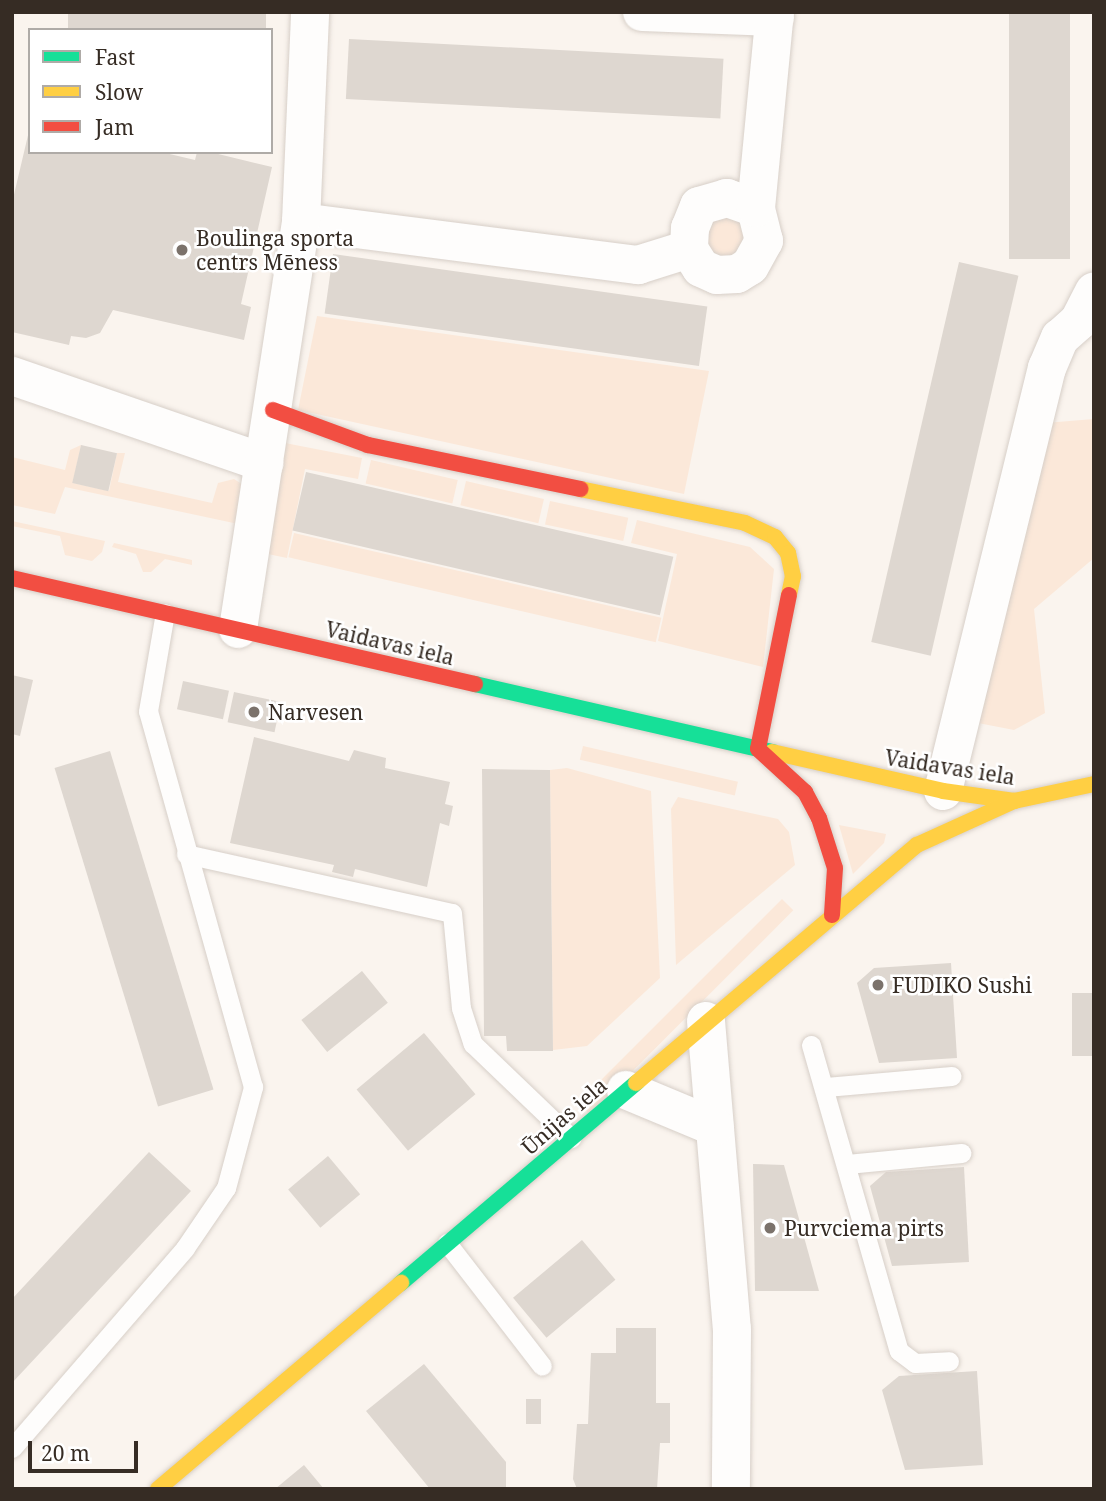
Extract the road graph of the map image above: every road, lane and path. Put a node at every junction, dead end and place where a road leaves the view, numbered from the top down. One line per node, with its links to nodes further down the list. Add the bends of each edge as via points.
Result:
1 (310, 12): 5 (street)
2 (642, 12): 3 (street)
3 (775, 14): 4 (street)
4 (756, 208): 6 (street, via 727,198 699,206 690,228); 6 (street, via 764,241 750,266 737,274 717,275 701,268)
5 (301, 222): 6 (street, via 638,265); 9 (street)
6 (689, 249)
7 (1094, 292): 16 (street, via 1079,321 1060,338 1047,368)
8 (12, 376): 10 (street)
9 (273, 410): 10 (street); 14 (street, via 368,445 745,523 775,537 788,553 793,576)
10 (264, 463): 13 (street)
11 (12, 578): 12 (street, Vaidavas iela)
12 (165, 613): 13 (street, Vaidavas iela); 18 (lane, via 148,711)
13 (238, 629): 14 (street, Vaidavas iela)
14 (758, 749): 16 (street, Vaidavas iela); 19 (street, Vaidavas iela, via 805,792 818,818 835,868)
15 (1094, 783): 17 (street, Vaidavas iela)
16 (943, 791): 17 (street, Vaidavas iela)
17 (1014, 802): 19 (street, Ūnijas iela, via 917,845)
18 (186, 854): 26 (lane, via 452,913 461,1008 473,1044); 32 (lane, via 254,1087 230,1182 185,1248)
19 (832, 915): 20 (street, Ūnijas iela)
20 (706, 1021): 24 (street, Ūnijas iela); 25 (street)
21 (811, 1045): 23 (lane)
22 (952, 1076): 23 (lane)
23 (826, 1087): 28 (lane)
24 (626, 1090): 25 (street); 26 (street, Ūnijas iela)
25 (715, 1127): 34 (street, via 732,1329)
26 (571, 1138): 29 (street, Ūnijas iela)
27 (961, 1153): 28 (lane)
28 (848, 1164): 30 (lane, via 899,1350 915,1363)
29 (447, 1243): 31 (lane); 33 (street, Ūnijas iela)
30 (949, 1361)
31 (542, 1366)
32 (12, 1448)
33 (158, 1489)
34 (731, 1489)

